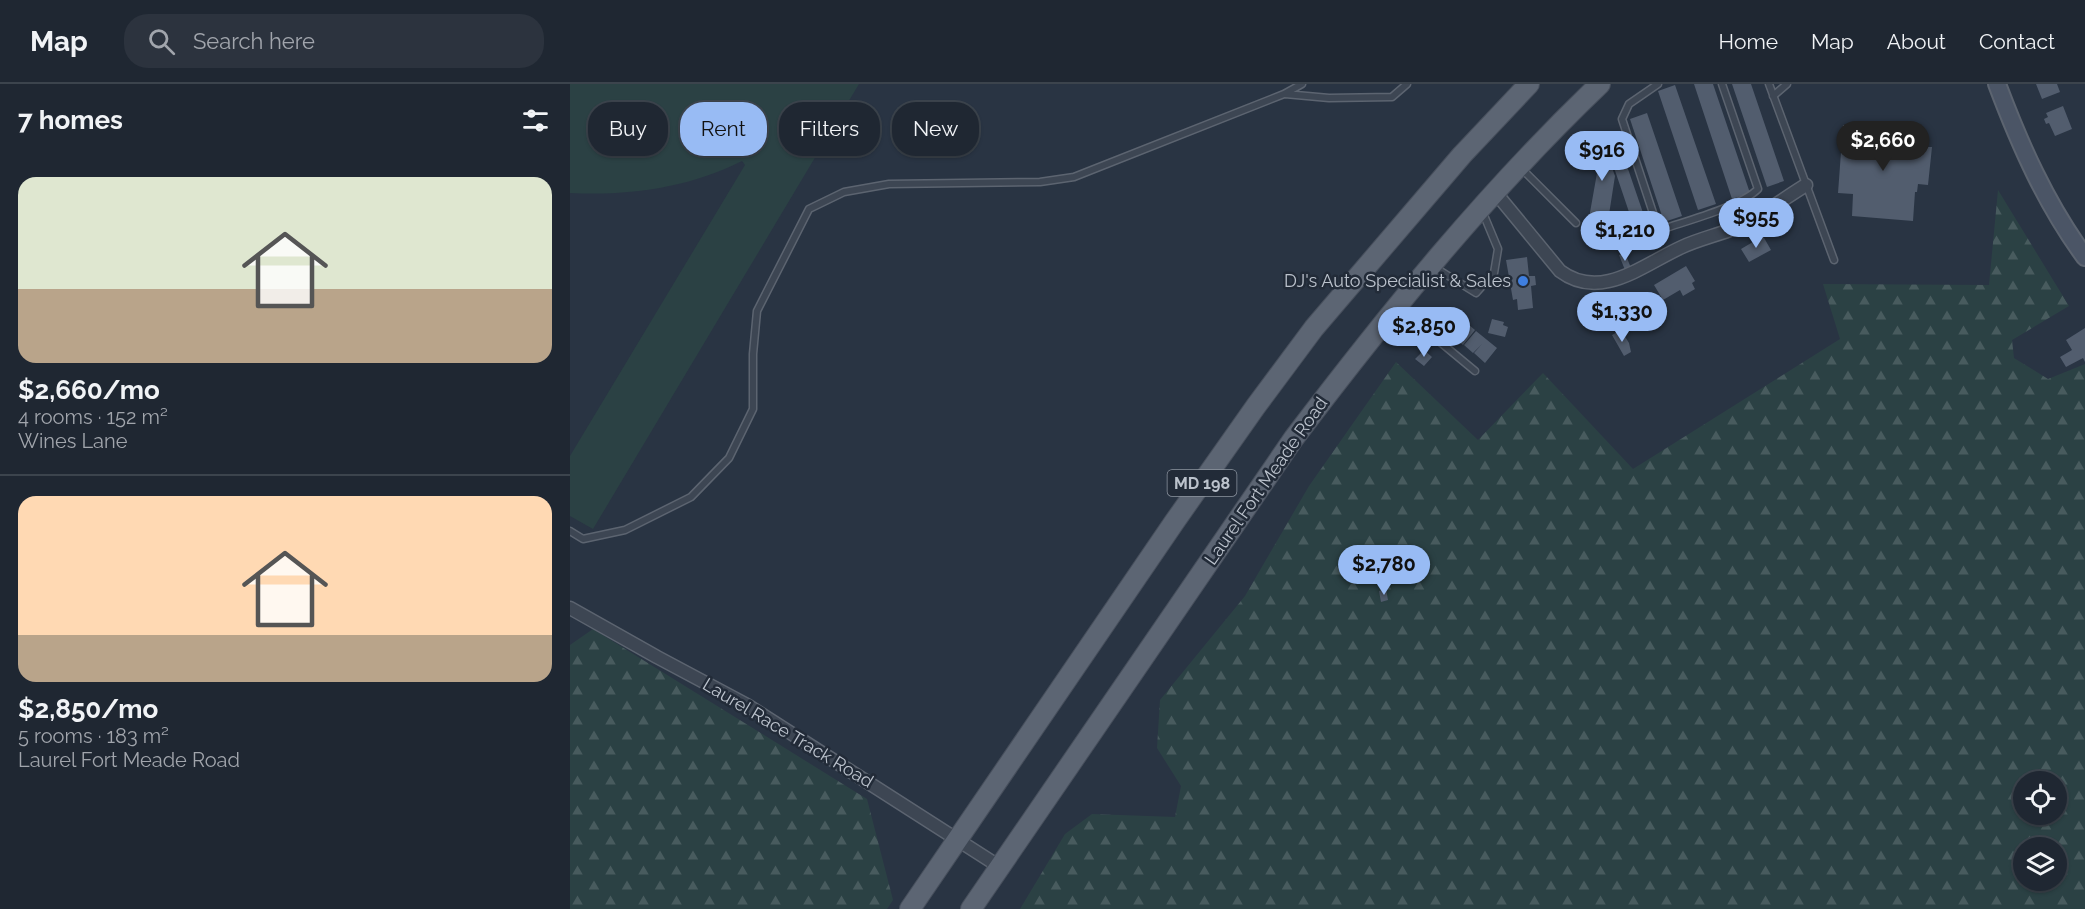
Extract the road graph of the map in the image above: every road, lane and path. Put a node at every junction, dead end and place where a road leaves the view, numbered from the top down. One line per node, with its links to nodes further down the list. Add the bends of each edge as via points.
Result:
1 (1302, 84): 10 (lane)
2 (1407, 84): 10 (lane, via 1392,97)
3 (1529, 84): 24 (main road, MD 198, via 1462,155 1314,328 1175,521)
4 (1600, 84): 12 (main road, Laurel Fort Meade Road / MD 198)
5 (1658, 84): 6 (lane, via 1629,104 1622,119 1660,229 1751,196 1758,189)
6 (1722, 84)
7 (1769, 84): 11 (lane)
8 (1787, 84): 11 (lane)
9 (1997, 84): 17 (street, via 2033,172)
10 (1284, 94): 22 (lane, via 1074,177 1040,182 889,184 844,192 809,209 757,311 753,409 729,458 691,497 625,530 583,539)
11 (1773, 96): 13 (lane)
12 (1520, 166): 14 (main road, Laurel Fort Meade Road / MD 198); 16 (lane)
13 (1806, 185): 14 (street, via 1736,227 1696,240 1652,264 1605,282 1583,283 1560,271); 18 (lane)
14 (1495, 192): 15 (main road, Laurel Fort Meade Road / MD 198)
15 (1481, 208): 19 (main road, Laurel Fort Meade Road / MD 198); 19 (lane, via 1498,249 1494,273 1482,287 1476,293)
16 (1576, 223)
17 (2085, 257)
18 (1834, 261)
19 (1431, 265): 20 (main road, Laurel Fort Meade Road / MD 198)
20 (1397, 306): 21 (lane); 25 (main road, Laurel Fort Meade Road / MD 198, via 1294,438)
21 (1475, 371)
22 (570, 531)
23 (570, 608): 24 (street, Laurel Race Track Road, via 747,705)
24 (958, 839): 25 (street, Laurel Race Track Road); 26 (main road, MD 198)
25 (1000, 867): 27 (main road, Laurel Fort Meade Road / MD 198)
26 (910, 909)
27 (971, 909)

